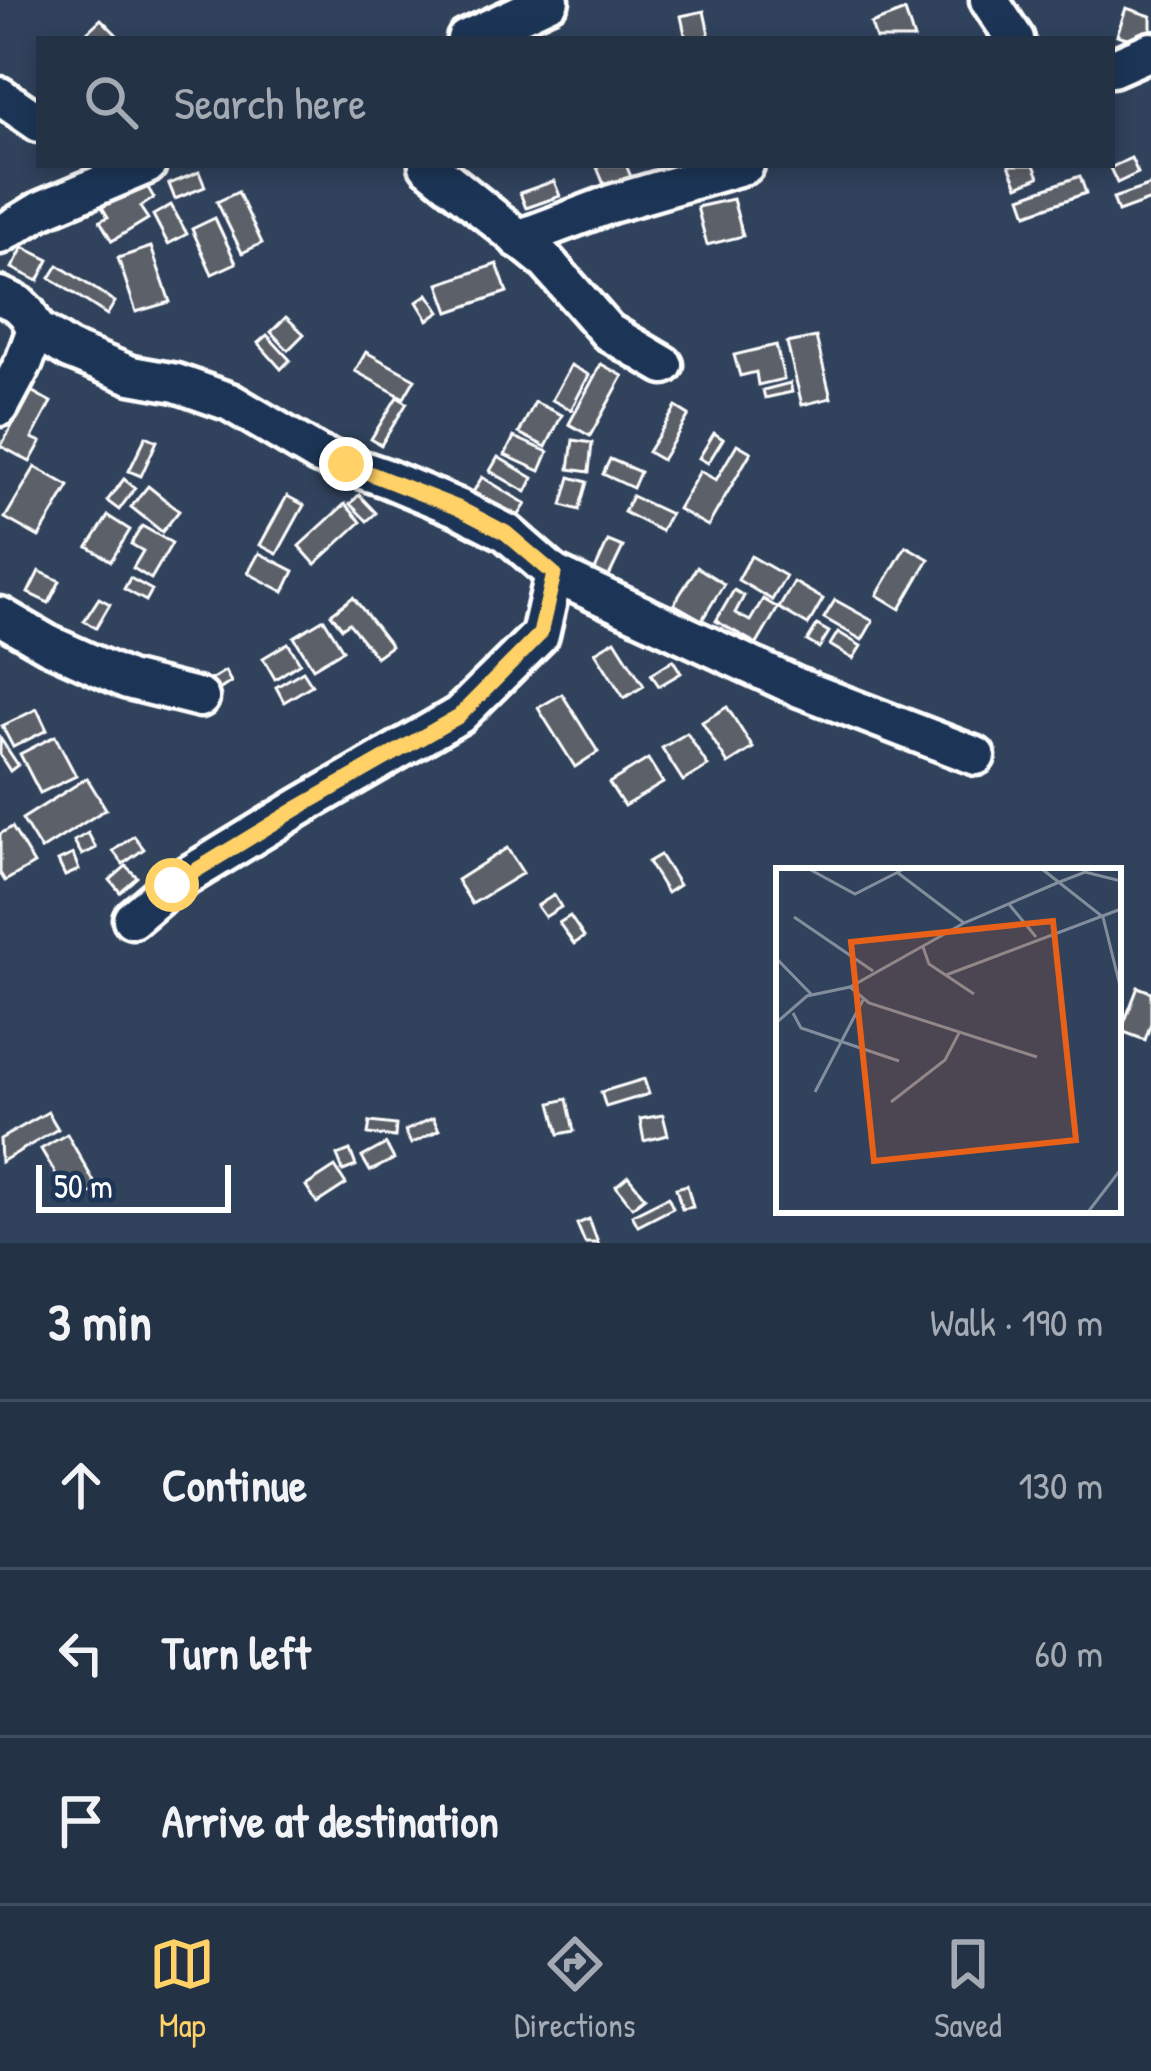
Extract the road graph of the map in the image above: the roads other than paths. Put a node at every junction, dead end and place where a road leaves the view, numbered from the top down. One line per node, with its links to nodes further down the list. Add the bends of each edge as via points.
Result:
1 (550, 0): 3 (street)
2 (989, 0): 4 (street)
3 (472, 36)
4 (1013, 36)
5 (1151, 51): 6 (street)
6 (1115, 67)
7 (0, 96): 8 (street)
8 (36, 121)
9 (432, 168): 13 (street)
10 (735, 168): 13 (street)
11 (119, 170): 12 (street)
12 (0, 235)
13 (518, 239): 16 (street, via 608,332)
14 (0, 296): 15 (street, via 18,304)
15 (36, 329): 17 (street); 18 (street, via 131,375 230,402 320,455 458,508 506,533)
16 (664, 365)
17 (0, 407)
18 (554, 574): 21 (street, via 797,687); 22 (street, via 540,634 459,716 172,885)
19 (0, 616): 20 (street, via 128,680)
20 (200, 698)
21 (976, 756)
22 (132, 919)

